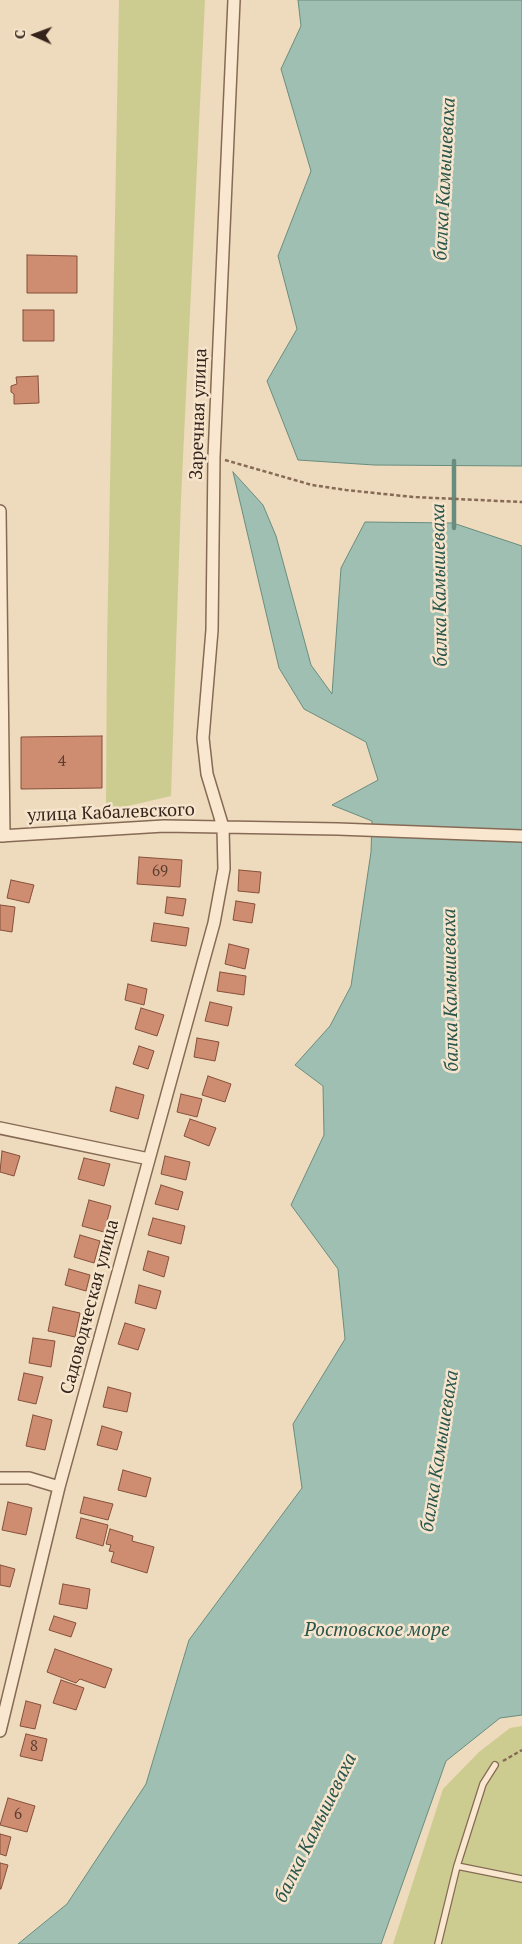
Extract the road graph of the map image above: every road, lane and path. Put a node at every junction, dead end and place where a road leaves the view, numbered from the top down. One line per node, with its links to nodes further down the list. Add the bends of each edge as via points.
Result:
1 (234, 0): 2 (street, Заречная улица)
2 (214, 457): 3 (path, via 312,485 346,490); 5 (street, Заречная улица, via 212,621 203,738 207,774)
3 (522, 502)
4 (0, 511): 6 (street)
5 (223, 827): 6 (street, улица Кабалевского, via 164,826); 7 (street, улица Кабалевского); 8 (street, Заречная улица, via 224,869)
6 (2, 836)
7 (522, 836)
8 (220, 893): 10 (street, Садоводческая улица)
9 (0, 1128): 10 (street)
10 (149, 1159): 12 (street, Садоводческая улица)
11 (0, 1478): 12 (street, via 29,1478)
12 (59, 1486): 13 (street, Садоводческая улица)
13 (0, 1731)
14 (522, 1750): 15 (path)
15 (495, 1765): 16 (lane, via 483,1784)
16 (457, 1866): 17 (lane); 18 (lane)
17 (522, 1879)
18 (438, 1944)

